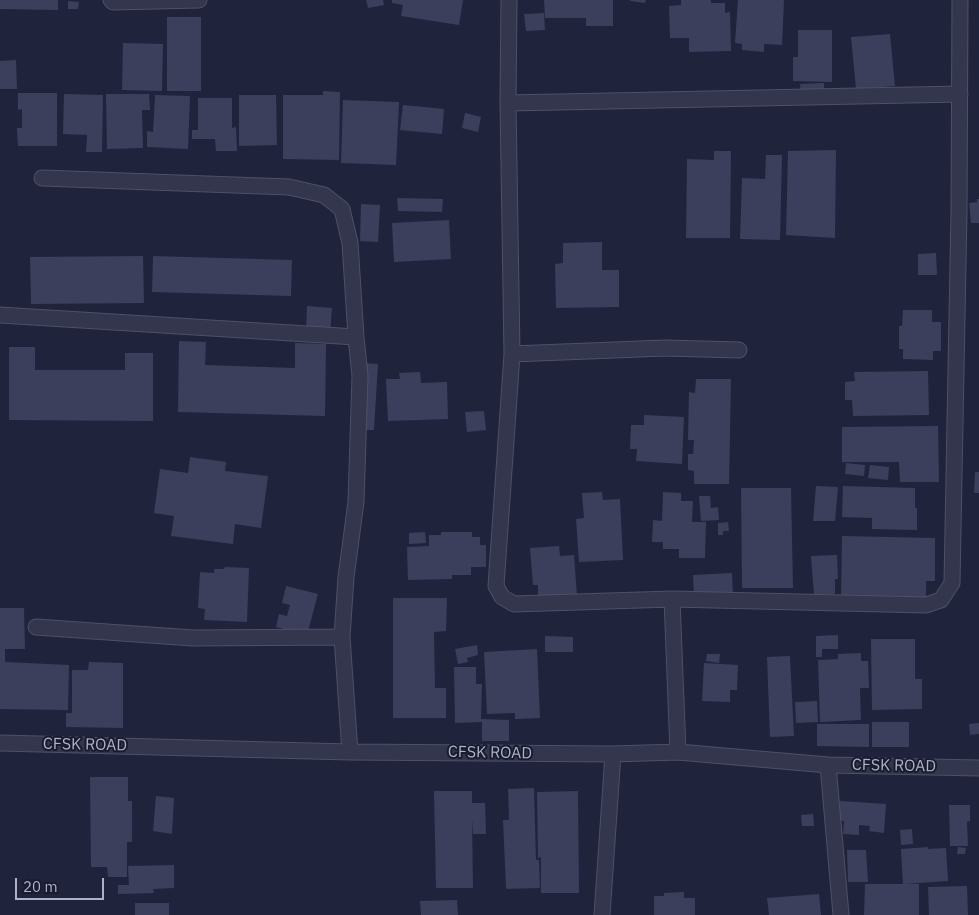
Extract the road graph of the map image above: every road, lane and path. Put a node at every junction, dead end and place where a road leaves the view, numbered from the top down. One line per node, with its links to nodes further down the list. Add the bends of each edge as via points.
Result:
1 (111, 0): 2 (street)
2 (199, 0)
3 (509, 0): 6 (street)
4 (960, 0): 5 (street)
5 (960, 94): 6 (street); 12 (street, via 952,584 940,600 926,605)
6 (508, 104): 11 (street)
7 (42, 178): 9 (street, via 289,186 324,195 342,209 350,243)
8 (0, 315): 9 (street)
9 (356, 338): 14 (street, via 360,376 356,502)
10 (739, 350): 11 (street, via 665,348)
11 (512, 354): 12 (street, via 496,586 502,597 514,604)
12 (672, 599): 17 (street)
13 (36, 627): 14 (street, via 193,638)
14 (342, 637): 16 (street)
15 (0, 743): 16 (street, CFSK ROAD)
16 (350, 752): 18 (street, CFSK ROAD)
17 (678, 752): 18 (street, CFSK ROAD); 19 (street, CFSK ROAD)
18 (613, 754): 21 (street)
19 (828, 765): 20 (street, CFSK ROAD); 22 (street)
20 (979, 768)
21 (602, 915)
22 (841, 915)

